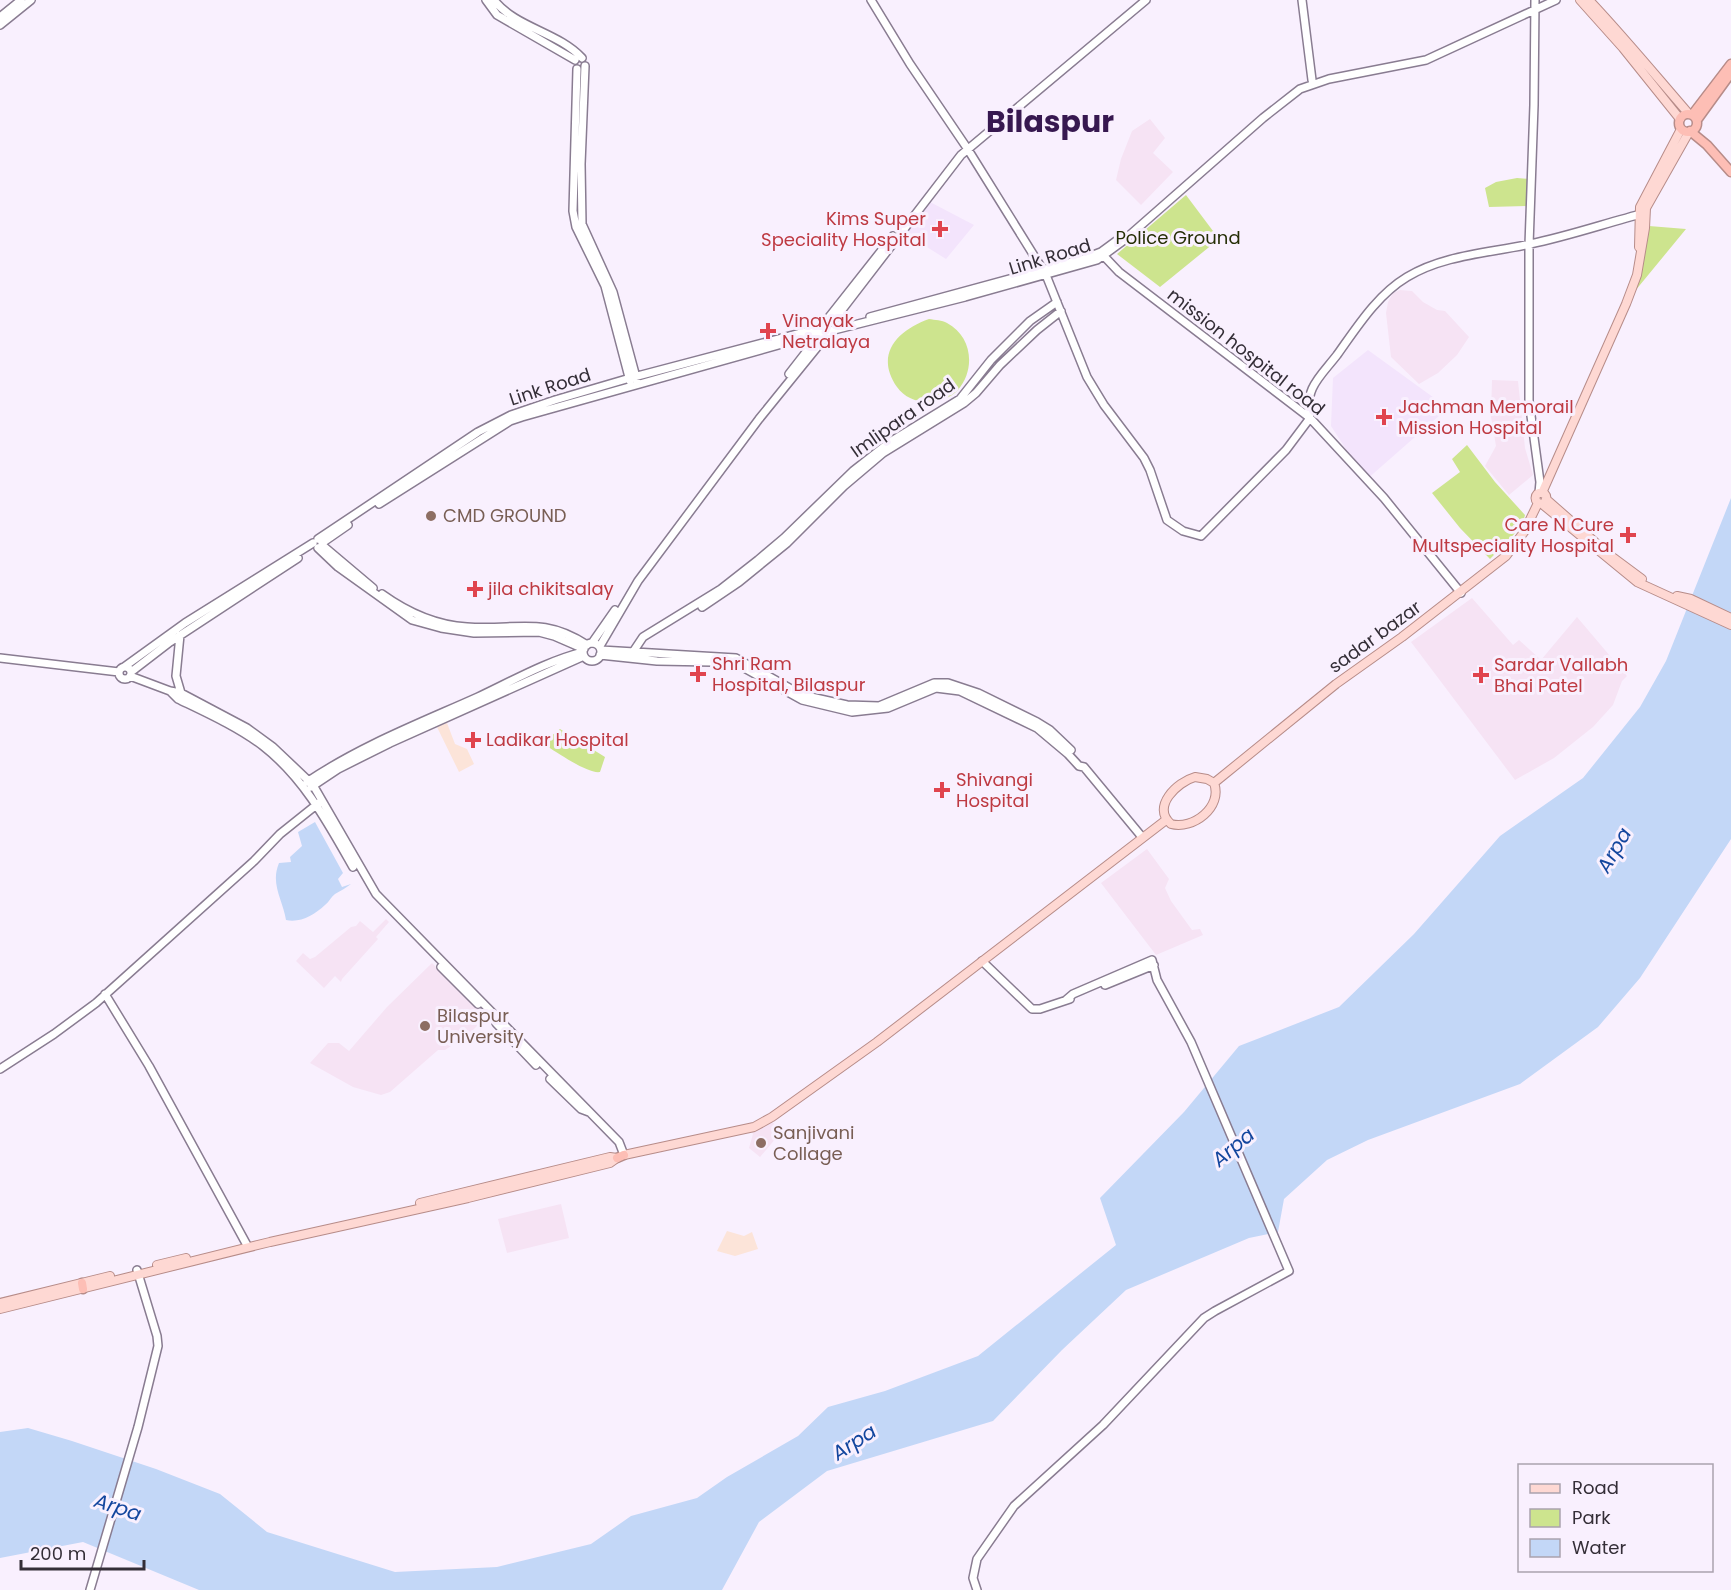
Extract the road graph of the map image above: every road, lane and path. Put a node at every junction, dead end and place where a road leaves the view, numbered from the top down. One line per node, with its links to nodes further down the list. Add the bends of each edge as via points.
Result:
1 (21, 0): 14 (street)
2 (31, 0): 15 (street)
3 (486, 0): 16 (street, via 497,15)
4 (494, 0): 16 (street, via 504,11 570,48)
5 (871, 0): 27 (street)
6 (1140, 0): 27 (street)
7 (1146, 0): 27 (street)
8 (1304, 0): 22 (street)
9 (1550, 0): 13 (street, Link Road)
10 (1556, 0): 13 (street, Link Road)
11 (1580, 0): 24 (main road)
12 (1589, 0): 23 (main road)
13 (1537, 5): 21 (street, Link Road, via 1426,60); 30 (street)
14 (0, 17)
15 (0, 25)
16 (579, 59): 18 (street); 19 (street, via 574,65)
17 (1731, 64): 23 (highway)
18 (585, 66): 19 (street); 36 (street, via 582,224 614,292)
19 (577, 69): 36 (street, via 576,227 605,286)
20 (1731, 73): 23 (highway)
21 (1329, 79): 22 (street, Link Road); 31 (street, Link Road, via 1306,86 1287,98)
22 (1314, 80): 31 (street, Link Road, via 1283,96)
23 (1694, 118): 24 (highway); 25 (highway, via 1694,130); 26 (highway)
24 (1680, 119): 25 (highway)
25 (1687, 131): 26 (highway); 29 (main road)
26 (1707, 145): 28 (highway)
27 (966, 147): 32 (street); 35 (street, via 949,162)
28 (1731, 172)
29 (1642, 213): 30 (street); 38 (main road, sadar bazar, via 1635,278 1626,304)
30 (1529, 244): 37 (street, via 1424,268 1396,285 1369,312 1311,389 1307,405); 38 (street, via 1529,401)
31 (1102, 254): 32 (street, Link Road, via 1090,263); 37 (street, mission hospital road, via 1119,272)
32 (1044, 273): 33 (street); 35 (street, Link Road)
33 (1058, 302): 34 (street); 43 (street, Imlipara road, via 1030,321 960,399 881,449 758,560)
34 (1061, 311): 37 (street, via 1097,395 1144,458 1164,516 1191,535 1201,536 1286,450); 43 (street, Imlipara road, via 964,403 884,453 844,486 787,543 724,593)
35 (825, 330): 36 (street, Link Road); 46 (street); 47 (street, via 638,581)
36 (633, 381): 39 (street, Link Road, via 510,422)
37 (1310, 418): 40 (street, mission hospital road, via 1384,498)
38 (1541, 498): 40 (main road, sadar bazar, via 1524,532 1506,556); 41 (main road, via 1623,573 1653,590)
39 (318, 544): 45 (street, Link Road); 46 (street, via 338,567 412,620 474,633 539,632); 50 (street, via 184,623)
40 (1461, 593): 54 (main road, sadar bazar, via 1336,684)
41 (1690, 602): 42 (main road); 44 (main road)
42 (1731, 618)
43 (676, 619): 48 (street, Imlipara road, via 644,637)
44 (1731, 625)
45 (180, 635): 51 (street, Link Road); 53 (street, via 176,676)
46 (586, 649): 47 (street); 47 (street, via 592,660); 55 (street)
47 (600, 651): 48 (street)
48 (630, 656): 58 (street, via 736,658 802,696 847,705 879,706 948,683 963,687 1036,722 1058,737)
49 (0, 658): 50 (street)
50 (121, 670): 51 (street, via 128,668); 51 (street, via 123,679)
51 (130, 674): 52 (street)
52 (170, 691): 53 (street); 55 (street, via 178,699 246,734)
53 (181, 693): 55 (street, via 247,728 273,747)
54 (1214, 783): 57 (main road, via 1215,798 1203,816 1183,825); 57 (main road, via 1195,777 1181,782 1164,806)
55 (308, 786): 56 (street)
56 (319, 802): 62 (street); 64 (street, via 375,901 581,1109 620,1142)
57 (1166, 820): 58 (main road)
58 (1143, 837): 59 (main road)
59 (982, 961): 60 (street, via 1029,1007 1040,1009 1073,999); 64 (main road, via 872,1046 754,1127)
60 (1145, 966): 61 (street); 61 (street, via 1154,965)
61 (1156, 976): 71 (street, via 1191,1042 1289,1271 1204,1318 1103,1425 1025,1495 977,1559 973,1578)
62 (105, 994): 63 (street); 65 (street)
63 (0, 1069)
64 (620, 1157): 65 (main road)
65 (247, 1246): 66 (main road)
66 (138, 1272): 67 (main road); 70 (street, via 158,1346)
67 (82, 1286): 68 (main road); 69 (main road)
68 (0, 1303)
69 (0, 1309)
70 (90, 1590)
71 (977, 1590)

